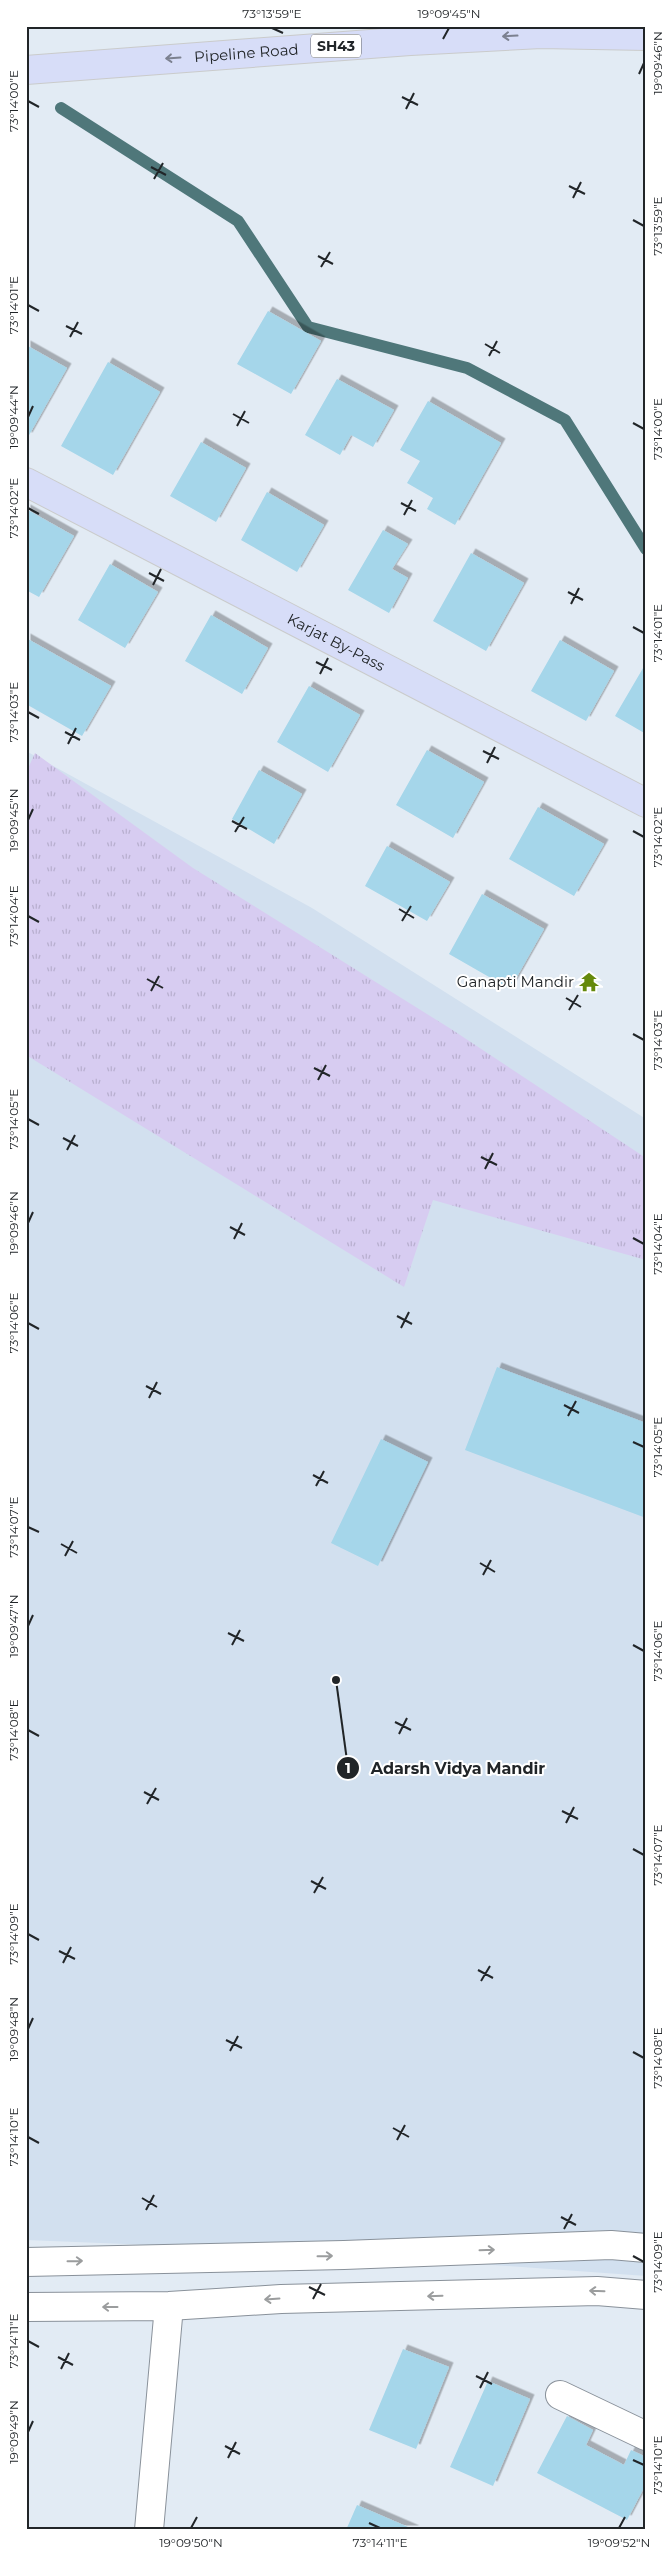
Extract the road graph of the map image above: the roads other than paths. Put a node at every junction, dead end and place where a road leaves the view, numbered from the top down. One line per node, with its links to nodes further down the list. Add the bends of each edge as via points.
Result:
1 (646, 36): 2 (main road, Pipeline Road / SH43, one-way to 2, via 541,34 410,41)
2 (26, 70)
3 (26, 482): 4 (main road, Karjat By-Pass)
4 (646, 803)
5 (646, 2248): 6 (street, one-way to 5, via 344,2255 611,2244)
6 (26, 2262)
7 (646, 2295): 8 (street, one-way to 8, via 597,2291 281,2299)
8 (169, 2306): 9 (street, one-way to 9); 12 (street)
9 (26, 2307)
10 (560, 2395): 11 (street)
11 (646, 2436)
12 (149, 2530)

